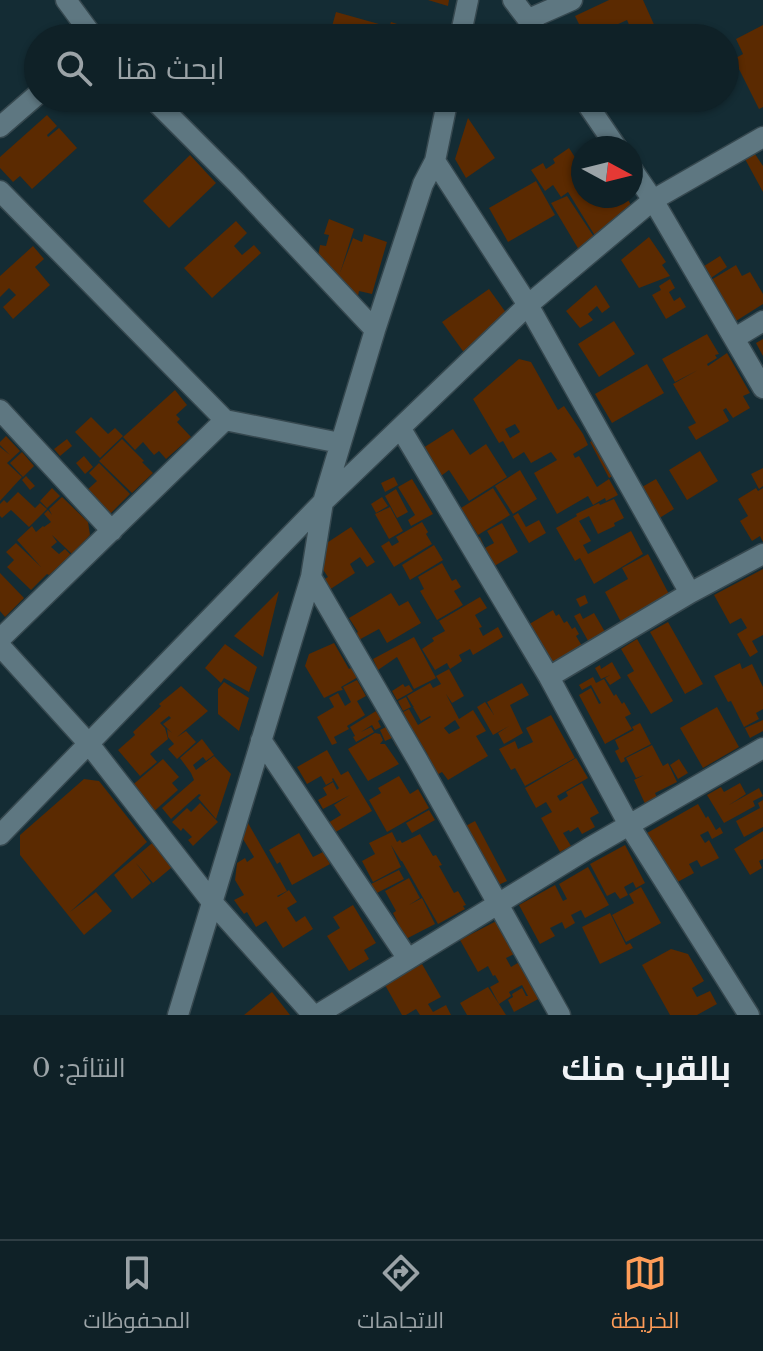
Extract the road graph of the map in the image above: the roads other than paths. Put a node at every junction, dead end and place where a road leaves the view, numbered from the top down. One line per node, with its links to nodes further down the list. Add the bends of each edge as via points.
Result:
1 (66, 0): 6 (street)
2 (468, 0): 7 (street)
3 (513, 0): 5 (street)
4 (572, 0): 5 (street)
5 (529, 19): 8 (street)
6 (84, 24)
7 (463, 24)
8 (532, 24)
9 (24, 106): 13 (street)
10 (166, 112): 22 (street)
11 (445, 112): 16 (street)
12 (593, 112): 14 (street)
13 (0, 127)
14 (609, 136)
15 (763, 137): 19 (street)
16 (435, 161): 20 (street); 22 (street)
17 (643, 185): 19 (street)
18 (0, 191): 26 (street)
19 (653, 200): 20 (street); 23 (street)
20 (528, 305): 27 (street); 33 (street)
21 (763, 321): 23 (street)
22 (375, 330): 28 (street)
23 (735, 338): 24 (street)
24 (763, 388)
25 (0, 410): 30 (street)
26 (225, 420): 28 (street); 30 (street)
27 (401, 429): 29 (street); 36 (street)
28 (340, 443): 29 (street)
29 (323, 502): 32 (street); 38 (street)
30 (112, 531): 34 (street)
31 (763, 554): 33 (street)
32 (311, 577): 37 (street); 43 (street)
33 (690, 593): 36 (street)
34 (0, 639)
35 (0, 646): 38 (street)
36 (549, 677): 40 (street)
37 (261, 740): 42 (street); 44 (street)
38 (89, 744): 41 (street); 42 (street)
39 (762, 751): 40 (street)
40 (629, 825): 43 (street); 48 (street)
41 (0, 835)
42 (212, 902): 45 (street); 46 (street)
43 (497, 904): 44 (street); 47 (street)
44 (408, 959): 46 (street)
45 (178, 1015)
46 (315, 1015)
47 (560, 1015)
48 (749, 1015)

